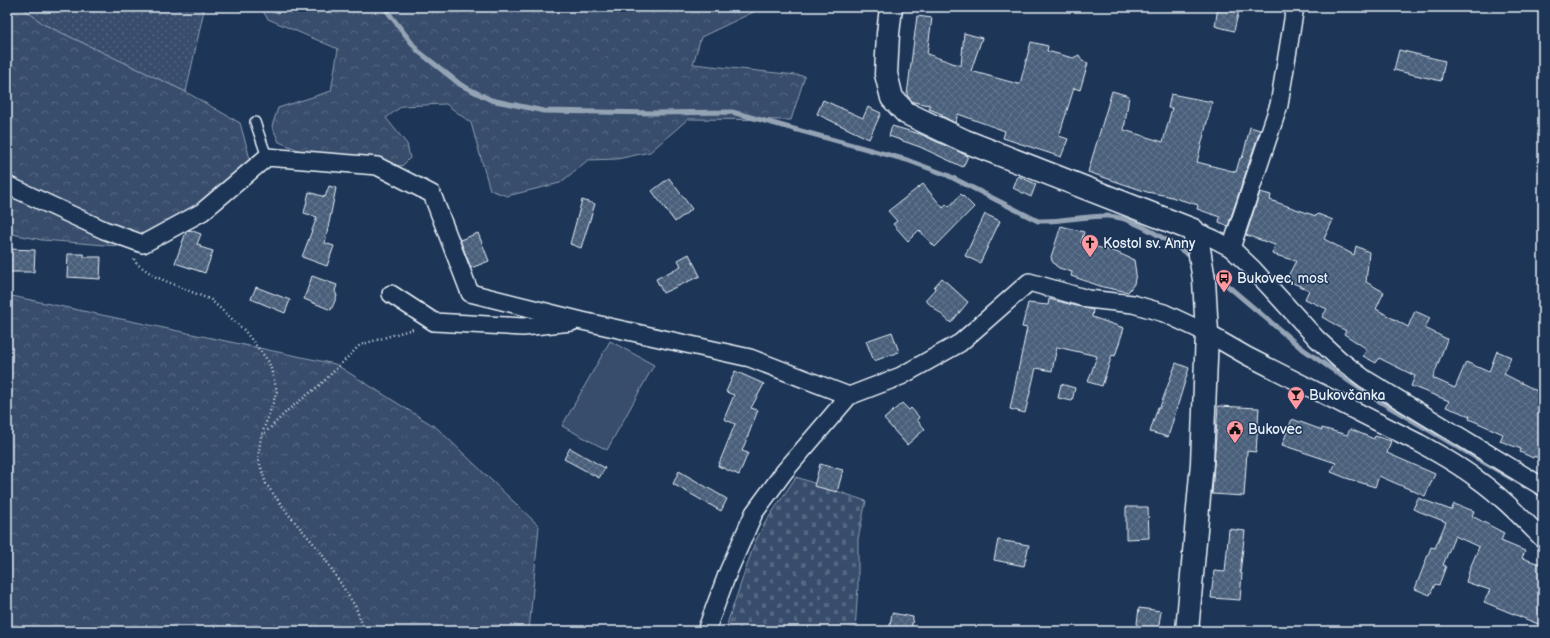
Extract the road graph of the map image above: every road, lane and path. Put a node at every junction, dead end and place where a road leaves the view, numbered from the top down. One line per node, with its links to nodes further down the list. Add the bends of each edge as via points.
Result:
1 (891, 7): 6 (street, via 886,74 892,98 906,113)
2 (1295, 7): 8 (street, via 1279,105)
3 (255, 122): 4 (lane)
4 (267, 158): 7 (street, via 202,212); 10 (street, via 377,166 432,194 470,292)
5 (7, 185): 7 (street, via 104,230)
6 (1196, 240): 8 (street, via 1214,239); 12 (street, via 1204,280)
7 (143, 244): 14 (path, via 132,252 137,264 156,277 211,300 244,330 269,362 277,391)
8 (1232, 248): 15 (street, via 1340,360 1392,397)
9 (391, 294): 11 (street)
10 (582, 321): 11 (street, via 523,327); 13 (street, via 750,358)
11 (434, 322): 14 (path, via 360,345 321,384 288,410)
12 (1207, 333): 13 (street, via 1164,313 1133,304 1088,299 1029,282 960,343 901,376); 15 (street, via 1247,356); 20 (street, via 1202,463)
13 (849, 396): 18 (street, via 784,472 754,513 728,572)
14 (261, 437): 19 (path, via 258,458 266,484 320,551 356,606)
15 (1452, 447): 16 (street); 17 (street, via 1477,479)
16 (1543, 487)
17 (1543, 539)
18 (709, 628)
19 (365, 631)
20 (1187, 631)

